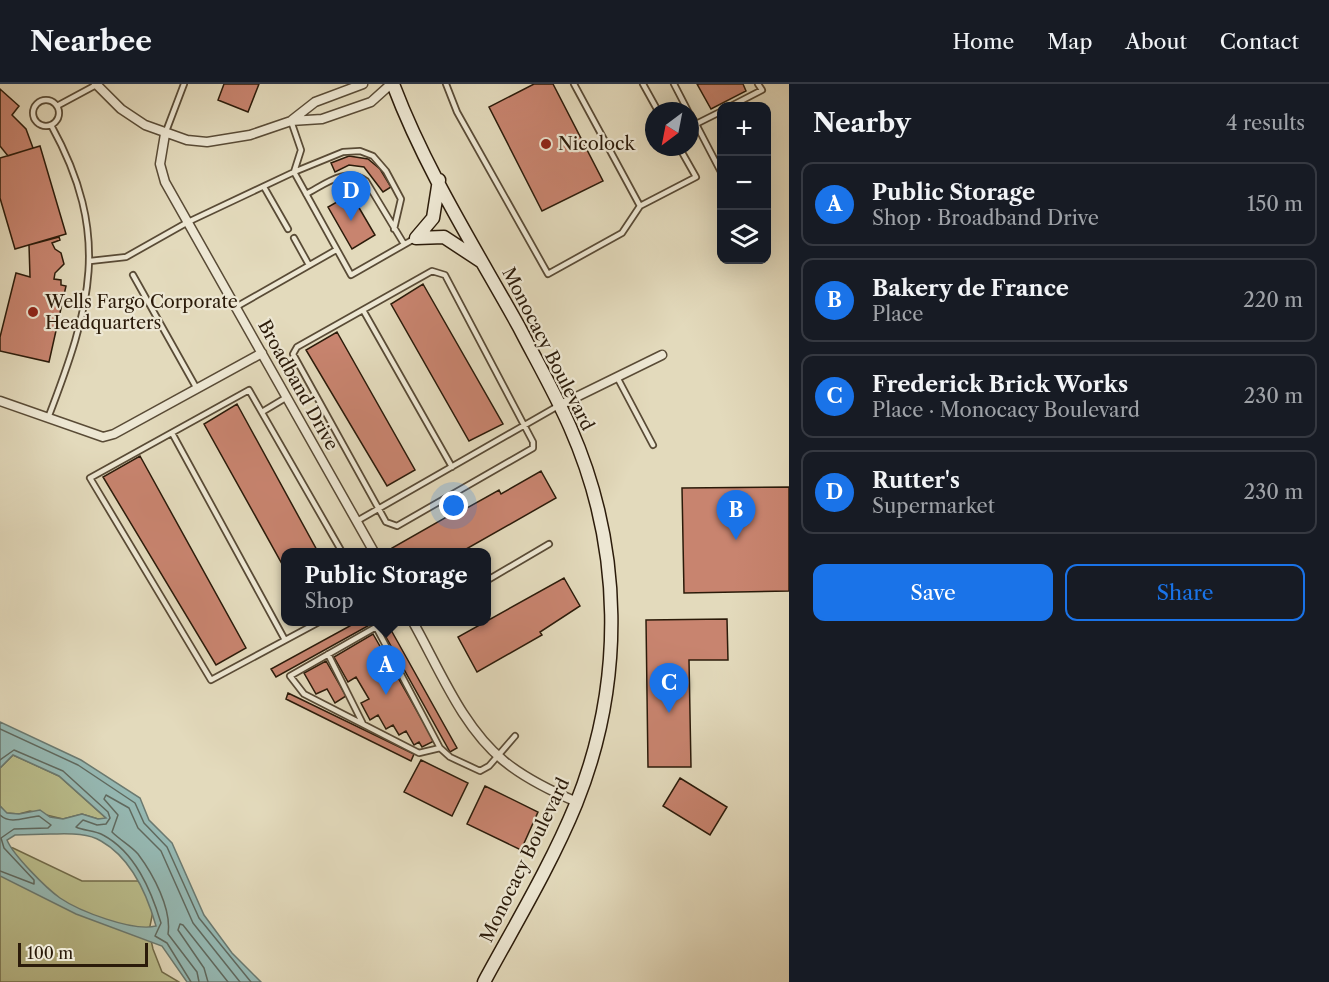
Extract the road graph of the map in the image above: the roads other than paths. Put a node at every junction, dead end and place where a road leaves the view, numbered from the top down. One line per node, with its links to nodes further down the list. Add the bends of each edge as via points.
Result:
1 (96, 84): 13 (lane); 19 (street, via 132,117)
2 (184, 84): 19 (lane)
3 (363, 84): 15 (street, via 315,102)
4 (392, 84): 15 (street, via 371,102 322,119); 32 (main road, Monocacy Boulevard)
5 (447, 84): 38 (lane, via 457,112 548,274 622,233)
6 (574, 84): 38 (lane)
7 (643, 84): 10 (lane)
8 (674, 84): 11 (lane)
9 (758, 84): 12 (lane, via 762,90)
10 (653, 102)
11 (684, 102)
12 (738, 102)
13 (57, 106): 17 (lane, via 58,119); 17 (lane, via 46,100 34,110 38,122)
14 (717, 114): 16 (lane)
15 (291, 121): 19 (street, via 229,140 187,140); 29 (lane, via 301,150)
16 (699, 122)
17 (51, 125): 46 (lane, via 76,179)
18 (699, 130): 27 (lane)
19 (165, 134): 39 (street, Broadband Drive, via 160,164 165,182)
20 (355, 151): 21 (lane); 22 (lane); 24 (lane)
21 (338, 154): 25 (lane); 29 (lane)
22 (373, 156): 26 (lane); 41 (lane, via 401,200)
23 (684, 156): 38 (lane, via 696,177)
24 (355, 159)
25 (342, 161)
26 (369, 163)
27 (717, 164)
28 (365, 171): 30 (lane)
29 (294, 172): 34 (lane); 37 (lane)
30 (362, 178): 33 (lane); 37 (lane, via 354,171 346,172)
31 (374, 178): 33 (lane)
32 (439, 180): 43 (main road, via 434,218); 47 (main road, Monocacy Boulevard)
33 (367, 184): 36 (lane)
34 (264, 187): 39 (lane); 40 (lane)
35 (379, 188): 36 (lane)
36 (372, 192): 41 (lane)
37 (306, 194): 45 (lane)
38 (640, 206)
39 (188, 222): 46 (lane, via 126,257); 50 (street, Broadband Drive)
40 (288, 229)
41 (394, 229): 44 (lane)
42 (294, 238): 48 (lane)
43 (416, 238): 44 (lane); 47 (main road, via 444,237)
44 (404, 244): 45 (lane, via 351,275)
45 (336, 250): 48 (lane)
46 (90, 261): 60 (lane, via 79,336)
47 (484, 263): 58 (main road, Monocacy Boulevard)
48 (309, 265): 50 (lane)
49 (133, 275): 55 (lane)
50 (236, 307): 52 (street, Broadband Drive)
51 (363, 310): 61 (lane, via 432,271 445,275); 64 (lane); 65 (lane, via 297,347 293,354)
52 (262, 353): 55 (street); 56 (street, Broadband Drive)
53 (662, 355): 54 (street)
54 (617, 377): 58 (street); 63 (lane)
55 (197, 389): 60 (street, via 103,437)
56 (286, 397): 59 (lane); 66 (street, Broadband Drive)
57 (0, 401): 60 (street)
58 (560, 405): 61 (lane); 80 (main road, Monocacy Boulevard, via 583,458 602,522 612,617 601,728)
59 (262, 412): 62 (lane, via 249,390); 68 (lane)
60 (48, 420)
61 (525, 425): 64 (lane); 65 (lane, via 533,442 529,452 397,526 386,522)
62 (172, 433): 74 (lane); 74 (lane, via 90,478 211,681)
63 (653, 445)
64 (452, 467): 65 (lane)
65 (379, 509): 66 (lane)
66 (357, 521): 69 (street, Broadband Drive)
67 (549, 544): 70 (lane)
68 (340, 548)
69 (372, 548)
70 (491, 578)
71 (310, 626): 74 (lane)
72 (417, 626): 79 (street, via 469,721)
73 (376, 627): 75 (lane); 78 (lane)
74 (285, 640)
75 (328, 654): 76 (lane); 76 (lane, via 290,676 304,694)
76 (363, 724): 78 (lane, via 419,753)
77 (514, 736): 79 (lane)
78 (440, 748): 79 (lane, via 480,771)
79 (498, 756): 80 (street, via 531,780)
80 (577, 802): 81 (main road, Monocacy Boulevard)
81 (484, 982)

